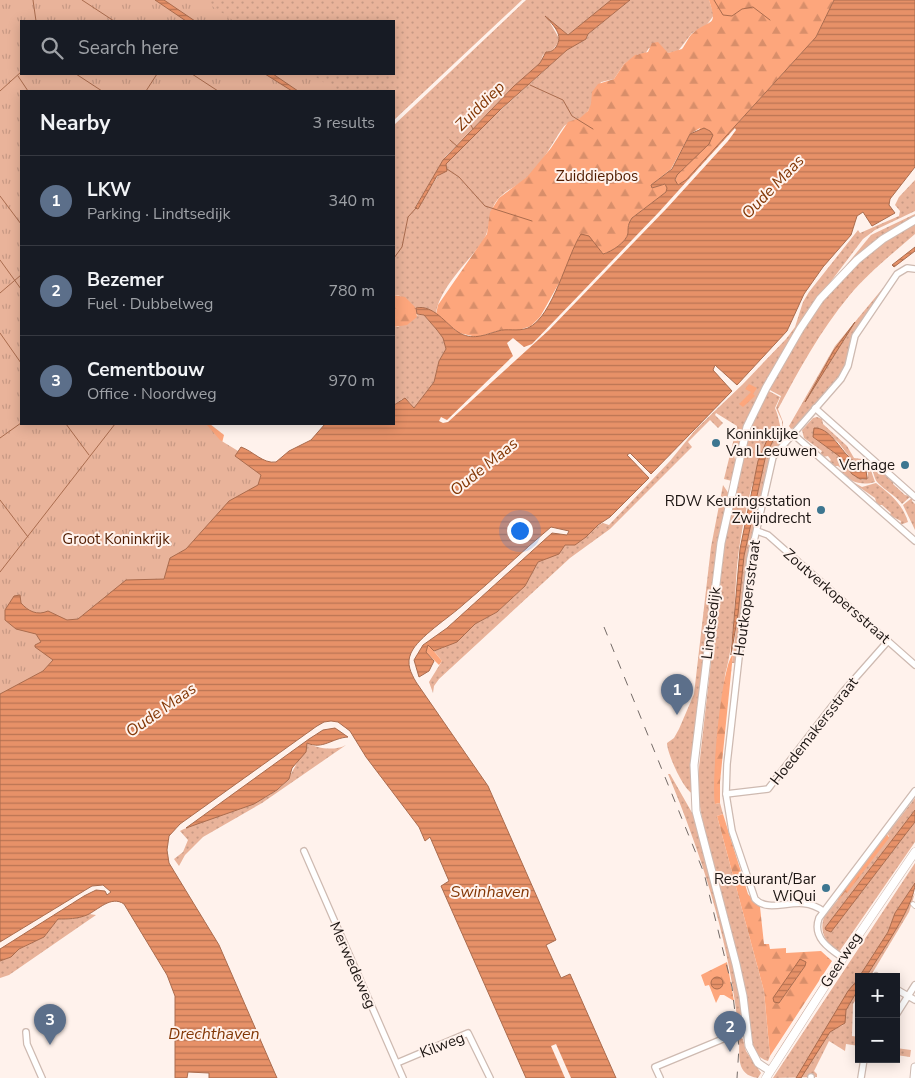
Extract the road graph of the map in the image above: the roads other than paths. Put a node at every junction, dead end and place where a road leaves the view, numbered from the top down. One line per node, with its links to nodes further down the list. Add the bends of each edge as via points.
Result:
1 (915, 220): 21 (street, Lindtsedijk, via 870,248 820,299 800,329 753,412 740,452 721,543 694,781 696,812 736,964)
2 (915, 269): 3 (street, Houtkopersstraat, via 907,268 898,274 853,341 845,374)
3 (815, 408): 4 (street, Houtkopersstraat); 5 (street)
4 (793, 434): 6 (street, Houtkopersstraat, via 773,458); 7 (street)
5 (915, 496)
6 (756, 531): 8 (street, Zoutverkopersstraat, via 768,535); 11 (street, Houtkopersstraat, via 750,559)
7 (915, 541)
8 (888, 641): 9 (street, Zoutverkopersstraat); 11 (street, Hoedemakersstraat, via 843,692 768,789)
9 (915, 665)
10 (915, 791): 14 (street)
11 (726, 794): 14 (street, Houtkopersstraat, via 732,831 756,899 769,906 810,903)
12 (304, 851): 23 (street, Merwedeweg)
13 (915, 852): 15 (main road, Geerweg)
14 (823, 911): 15 (street, via 817,923 819,936 827,947)
15 (843, 958): 26 (main road, Geerweg)
16 (915, 985): 18 (street)
17 (900, 991): 18 (street)
18 (908, 996): 19 (street); 20 (street)
19 (915, 1000)
20 (900, 1009)
21 (747, 1028): 26 (street, Lindtsedijk, via 753,1056); 30 (street, via 655,1067)
22 (26, 1032): 27 (street)
23 (397, 1063): 28 (street, Merwedeweg); 29 (street, Kilweg, via 468,1033)
24 (863, 1063): 31 (street)
25 (915, 1067): 32 (street)
26 (768, 1075)
27 (42, 1078)
28 (403, 1078)
29 (490, 1078)
30 (660, 1078)
31 (861, 1078)
32 (914, 1078)

